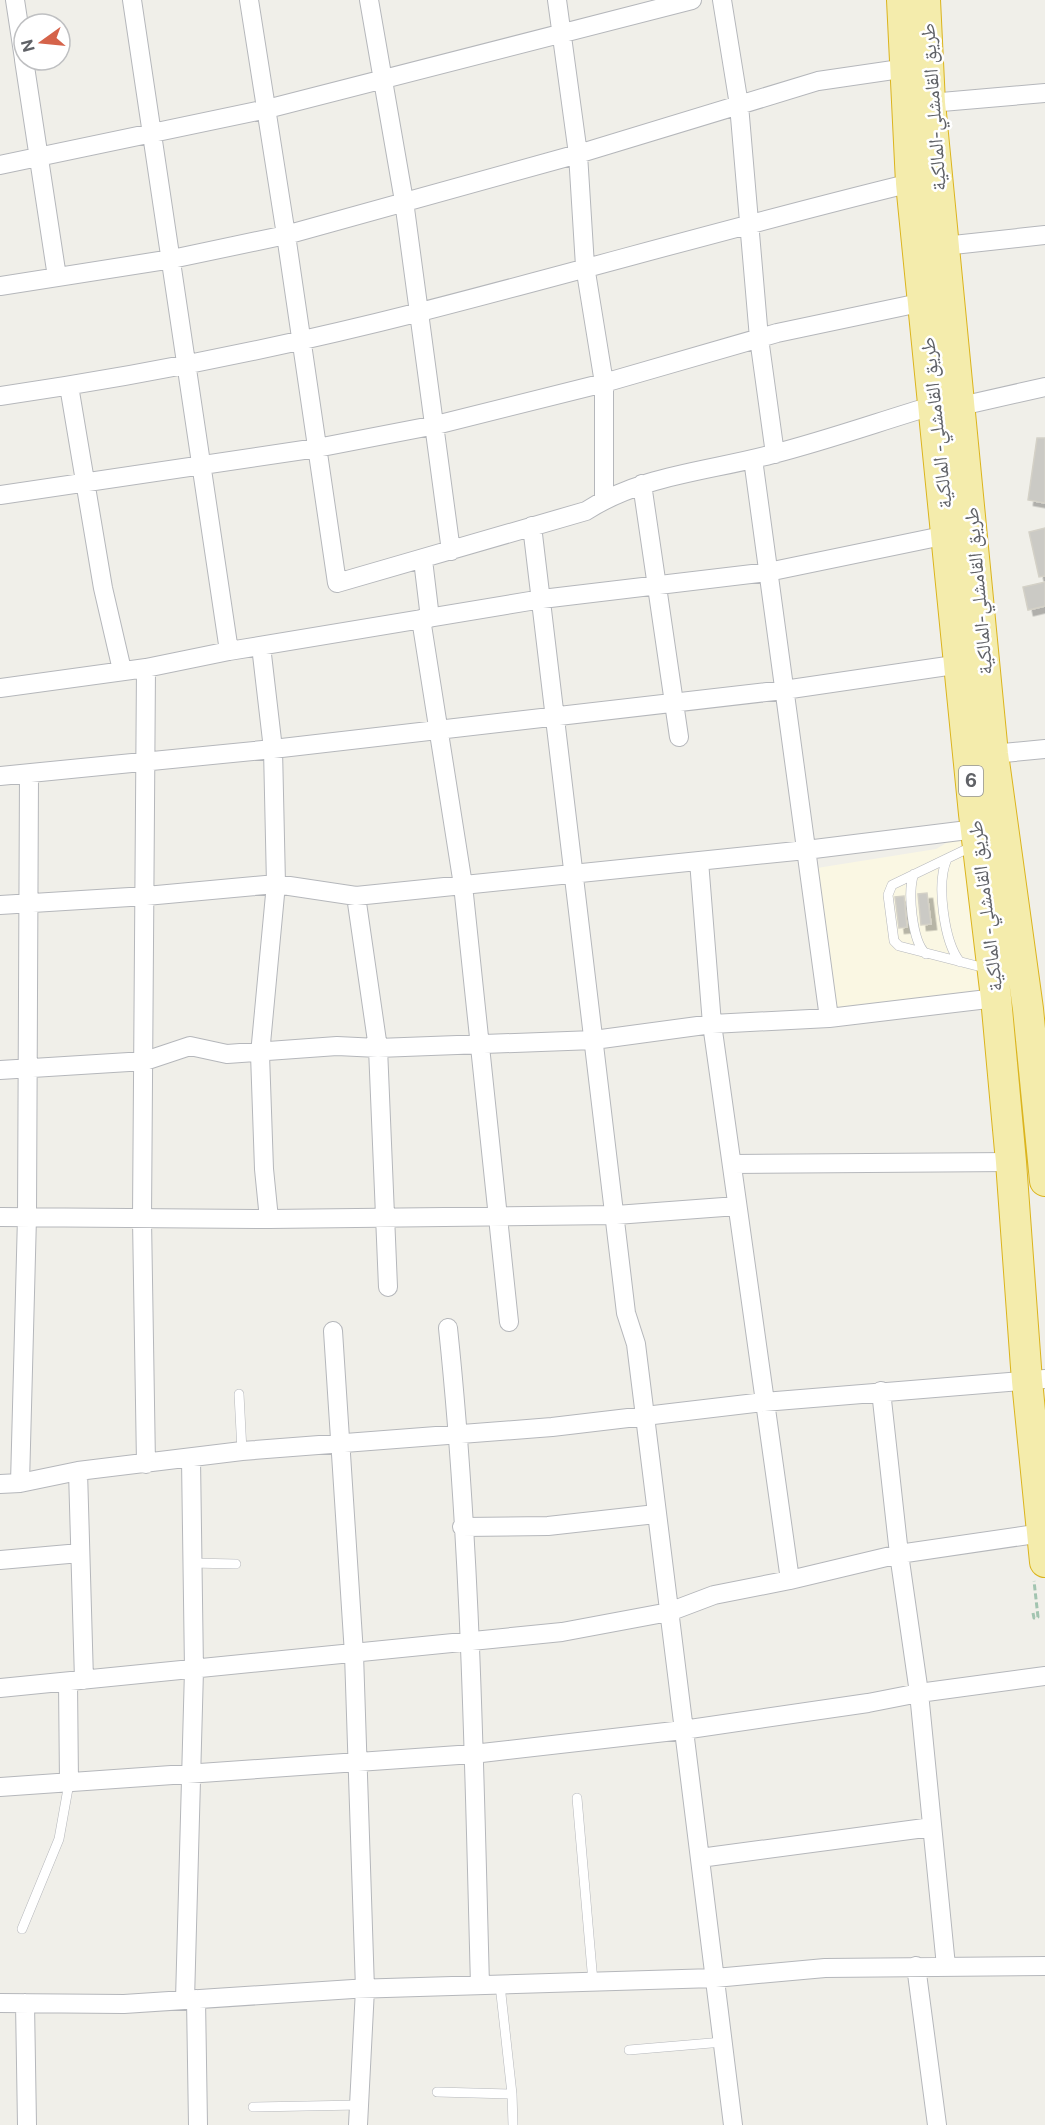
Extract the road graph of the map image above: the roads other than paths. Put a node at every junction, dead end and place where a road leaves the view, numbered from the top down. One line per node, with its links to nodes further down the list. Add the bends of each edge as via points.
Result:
1 (132, 0): 17 (street)
2 (249, 0): 16 (street)
3 (369, 0): 12 (street)
4 (557, 0): 9 (street)
5 (692, 0): 9 (street)
6 (722, 0): 15 (street)
7 (902, 0): 10 (highway, طريق القامشلي - المالكية / 6)
8 (925, 0): 14 (highway, طريق القامشلي-المالكية / 6)
9 (561, 34): 12 (street); 18 (street)
10 (907, 68): 15 (street, via 818,81); 21 (highway, طريق القامشلي - المالكية / 6)
11 (26, 72): 19 (street)
12 (384, 81): 16 (street); 22 (street)
13 (1045, 93): 14 (street)
14 (930, 103): 26 (highway, طريق القامشلي-المالكية / 6)
15 (739, 105): 18 (street); 23 (street)
16 (267, 109): 17 (street); 24 (street)
17 (154, 134): 19 (street); 27 (street)
18 (578, 154): 22 (street); 28 (street)
19 (39, 157): 20 (street); 29 (street)
20 (0, 165)
21 (911, 183): 23 (street); 31 (highway, طريق القامشلي - المالكية / 6)
22 (404, 201): 24 (street); 32 (street)
23 (748, 224): 28 (street); 33 (street)
24 (286, 235): 27 (street); 34 (street)
25 (1045, 235): 26 (street)
26 (944, 246): 40 (highway, طريق القامشلي-المالكية / 6)
27 (172, 259): 29 (street); 35 (street)
28 (585, 266): 32 (street); 36 (street)
29 (57, 277): 30 (street)
30 (0, 286)
31 (924, 302): 33 (street); 40 (highway, طريق القامشلي - المالكية / 6)
32 (420, 312): 34 (street); 41 (street)
33 (759, 338): 36 (street); 43 (street)
34 (301, 340): 35 (street); 42 (street)
35 (186, 363): 37 (street); 45 (street)
36 (604, 383): 41 (street); 49 (street)
37 (69, 386): 39 (street); 46 (street)
38 (1045, 387): 40 (street)
39 (0, 396)
40 (948, 405): 43 (street); 51 (highway, طريق القامشلي - المالكية / 6); 71 (highway, طريق القامشلي-المالكية / 6)
41 (436, 425): 42 (street); 52 (street)
42 (317, 448): 45 (street); 53 (street, via 337,584)
43 (776, 454): 44 (street)
44 (753, 459): 47 (street); 54 (street)
45 (202, 466): 46 (street); 59 (street)
46 (84, 482): 48 (street); 62 (street)
47 (642, 484): 49 (street); 55 (street)
48 (0, 495)
49 (604, 499): 50 (street, via 586,511)
50 (532, 526): 52 (street); 56 (street)
51 (947, 535): 54 (street); 60 (highway, طريق القامشلي - المالكية / 6)
52 (451, 550): 53 (street)
53 (423, 560): 57 (street)
54 (768, 572): 55 (street); 64 (street)
55 (657, 583): 56 (street); 65 (street)
56 (542, 599): 57 (street); 66 (street)
57 (425, 618): 58 (street); 67 (street)
58 (261, 646): 59 (street); 69 (street)
59 (229, 651): 61 (street)
60 (961, 664): 64 (street); 75 (highway, طريق القامشلي - المالكية / 6)
61 (146, 668): 62 (street); 72 (street)
62 (122, 670): 63 (street)
63 (0, 688)
64 (784, 690): 65 (street); 76 (street)
65 (674, 700): 66 (street); 68 (street)
66 (556, 716): 67 (street); 79 (street)
67 (438, 730): 69 (street); 82 (street)
68 (679, 737)
69 (273, 748): 72 (street); 81 (street)
70 (1045, 753): 71 (street)
71 (993, 754): 75 (highway, طريق القامشلي-المالكية / 6)
72 (147, 762): 73 (street); 83 (street)
73 (29, 774): 74 (street); 85 (street)
74 (0, 776)
75 (982, 824): 76 (street); 77 (lane); 89 (highway, طريق القامشلي - المالكية / 6); 90 (highway, طريق القامشلي-المالكية / 6)
76 (806, 850): 78 (street); 91 (street)
77 (947, 859): 80 (lane); 88 (lane, via 941,883 952,951)
78 (699, 861): 79 (street); 92 (street)
79 (576, 872): 82 (street); 94 (street)
80 (914, 874): 87 (lane, via 910,892 916,938); 87 (lane, via 892,885 888,892 893,937 899,946)
81 (276, 884): 83 (street); 84 (street); 97 (street)
82 (463, 885): 84 (street); 95 (street)
83 (146, 896): 85 (street); 98 (street)
84 (356, 896): 96 (street)
85 (28, 903): 86 (street); 99 (street)
86 (0, 905)
87 (926, 954): 88 (lane)
88 (960, 962): 89 (lane)
89 (994, 984): 91 (street); 93 (highway, طريق القامشلي - المالكية / 6)
90 (1034, 1014): 93 (highway); 103 (highway, طريق القامشلي-المالكية / 6)
91 (829, 1018): 92 (street)
92 (712, 1024): 94 (street); 102 (street)
93 (998, 1028): 101 (highway, طريق القامشلي - المالكية / 6)
94 (594, 1040): 95 (street); 106 (street)
95 (479, 1043): 96 (street); 105 (street)
96 (378, 1048): 97 (street, via 337,1046); 107 (street)
97 (260, 1054): 98 (street, via 227,1054 190,1046); 111 (street)
98 (145, 1061): 99 (street); 110 (street)
99 (26, 1068): 100 (street); 109 (street)
100 (0, 1070)
101 (1011, 1162): 102 (street); 116 (highway, طريق القامشلي - المالكية / 6)
102 (732, 1164): 104 (street)
103 (1045, 1181)
104 (737, 1206): 106 (street); 119 (street)
105 (498, 1215): 106 (street); 107 (street); 113 (street)
106 (615, 1215): 120 (street, via 626,1313 636,1344)
107 (385, 1216): 111 (street); 112 (street)
108 (0, 1217): 109 (street)
109 (27, 1217): 110 (street); 127 (street)
110 (142, 1219): 111 (street); 125 (street)
111 (269, 1219)
112 (388, 1287)
113 (509, 1322)
114 (448, 1328): 121 (street)
115 (333, 1331): 122 (street)
116 (1036, 1380): 117 (street); 133 (highway, طريق القامشلي - المالكية / 6)
117 (881, 1391): 119 (street); 132 (street)
118 (239, 1394): 123 (lane)
119 (764, 1402): 120 (street); 137 (street)
120 (644, 1416): 121 (street); 129 (street)
121 (460, 1435): 122 (street); 130 (street)
122 (341, 1446): 123 (street); 140 (street)
123 (242, 1451): 124 (street)
124 (191, 1459): 125 (street); 135 (street)
125 (146, 1464): 126 (street)
126 (78, 1471): 127 (street); 131 (street)
127 (20, 1483): 128 (street)
128 (0, 1484)
129 (657, 1514): 130 (street, via 548,1526); 138 (street)
130 (462, 1527): 139 (street)
131 (80, 1553): 134 (street); 143 (street)
132 (899, 1554): 133 (street); 137 (street); 145 (street)
133 (1039, 1559)
134 (0, 1560)
135 (192, 1563): 136 (lane); 141 (street)
136 (236, 1564)
137 (790, 1580): 138 (street, via 714,1594)
138 (669, 1612): 139 (street, via 562,1632); 146 (street)
139 (471, 1641): 140 (street); 147 (street)
140 (354, 1654): 141 (street); 148 (street)
141 (194, 1670): 143 (street); 149 (street)
142 (1045, 1676): 145 (street)
143 (76, 1681): 144 (street); 150 (street)
144 (0, 1688)
145 (919, 1693): 146 (street); 153 (street)
146 (683, 1730): 147 (street); 154 (street)
147 (473, 1754): 148 (street); 161 (street)
148 (357, 1763): 149 (street); 163 (street)
149 (192, 1774): 150 (street); 164 (street)
150 (69, 1783): 151 (street); 155 (lane, via 59,1839)
151 (0, 1787)
152 (577, 1798): 160 (lane)
153 (932, 1827): 154 (street); 157 (street)
154 (700, 1858): 159 (street)
155 (22, 1929)
156 (916, 1966): 157 (street); 159 (street, via 825,1968); 178 (street)
157 (946, 1966): 158 (street)
158 (1045, 1966)
159 (715, 1978): 160 (street); 167 (street)
160 (593, 1982): 162 (street)
161 (480, 1985): 162 (street); 163 (street)
162 (500, 1985): 170 (lane)
163 (365, 1989): 164 (street); 171 (street)
164 (191, 2000): 166 (street); 174 (street)
165 (0, 2003): 166 (street)
166 (25, 2003): 173 (street)
167 (723, 2042): 168 (lane); 177 (street)
168 (629, 2050)
169 (436, 2092): 170 (lane)
170 (512, 2094): 176 (lane)
171 (359, 2106): 172 (lane); 175 (street)
172 (253, 2107)
173 (27, 2125)
174 (198, 2125)
175 (358, 2125)
176 (513, 2125)
177 (733, 2125)
178 (937, 2125)

